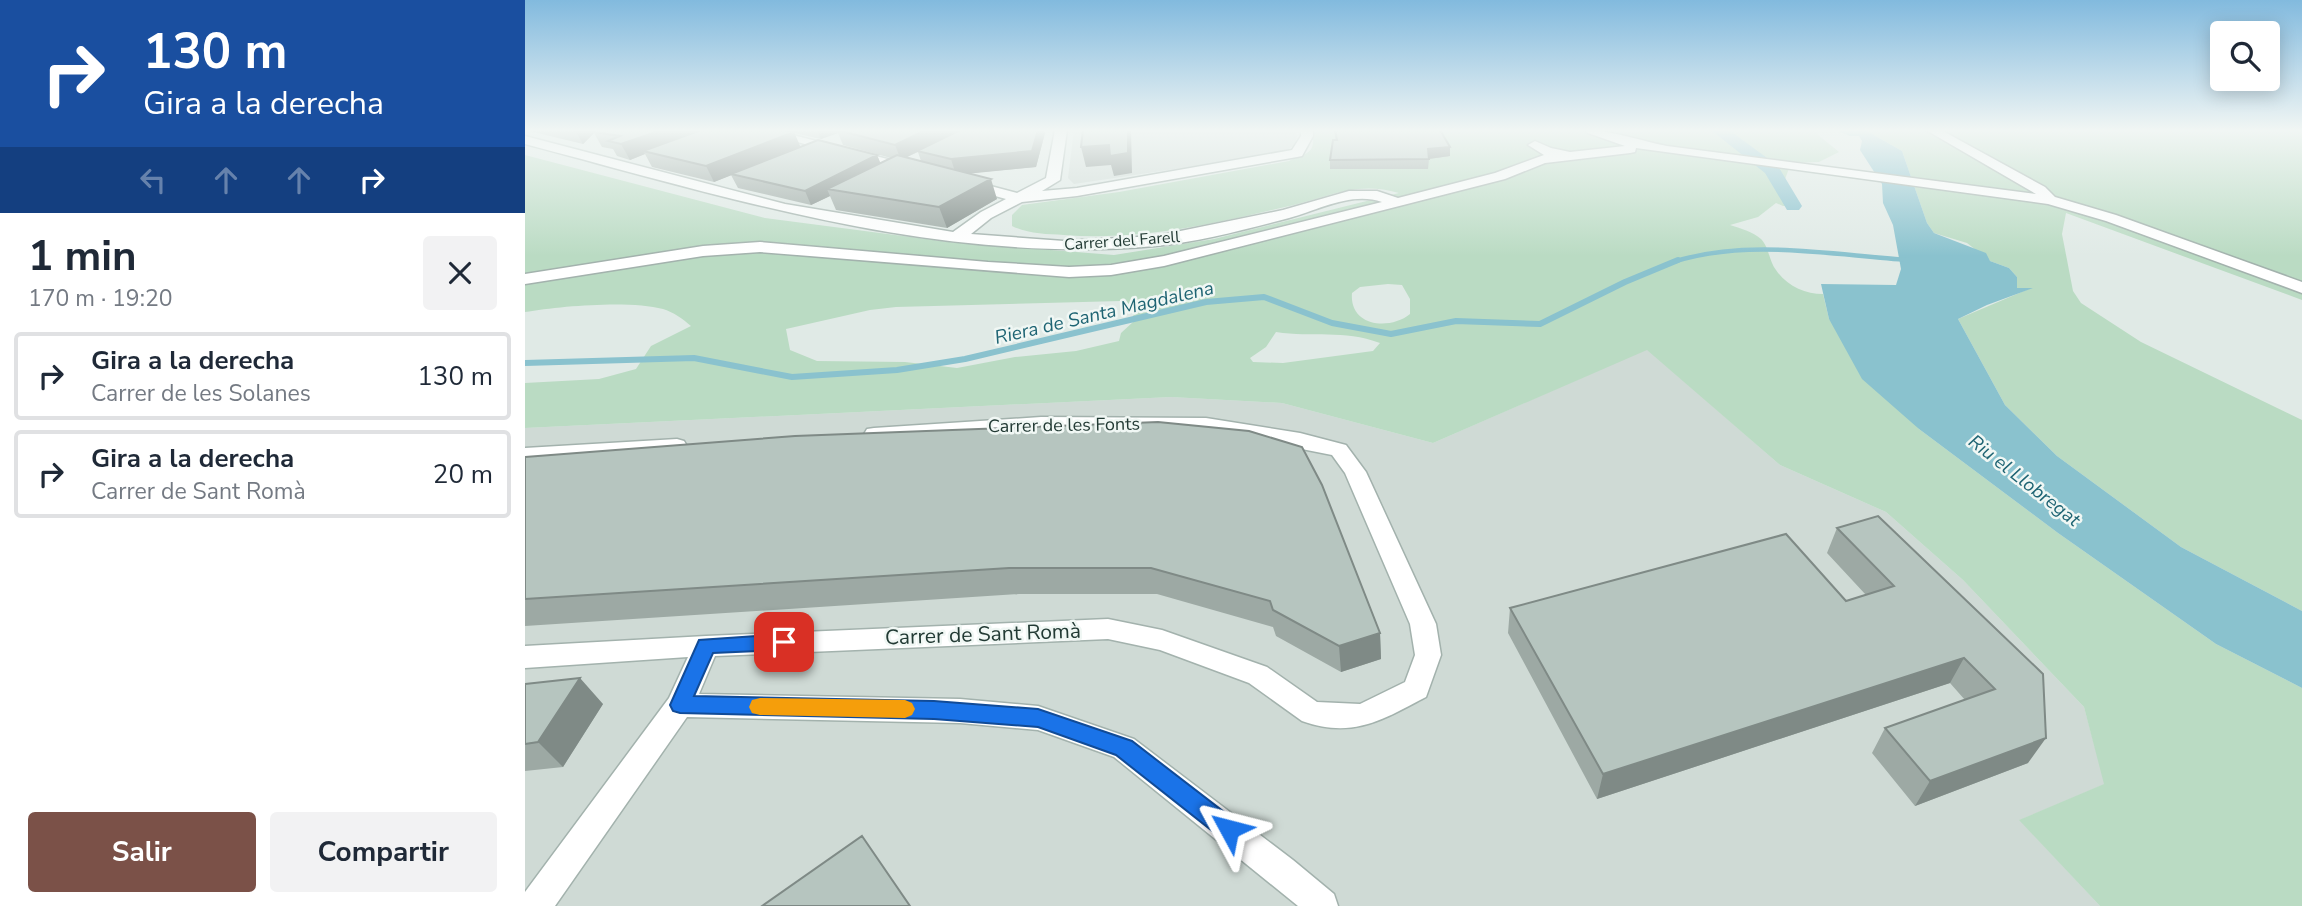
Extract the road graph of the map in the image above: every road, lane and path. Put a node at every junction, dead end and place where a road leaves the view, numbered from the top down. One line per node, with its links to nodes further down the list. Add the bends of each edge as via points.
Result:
1 (654, 172): 13 (street)
2 (890, 172): 10 (street)
3 (924, 172): 9 (street)
4 (1054, 172): 14 (street, via 1053,180)
5 (1188, 172): 14 (street)
6 (1508, 172): 17 (street)
7 (1827, 172): 15 (street)
8 (2007, 172): 15 (street, via 2040,191)
9 (927, 173)
10 (879, 178)
11 (738, 180): 13 (street)
12 (953, 180): 14 (street)
13 (714, 190): 18 (street, Carrer del Farell)
14 (1019, 198): 19 (street)
15 (2043, 200): 21 (street, via 2111,218)
16 (835, 201): 18 (street)
17 (1398, 202): 19 (street, Carrer del Farell, via 1377,195 1349,195 1238,226 1135,242 1064,246); 20 (street, via 1111,270 988,267 760,247 703,251)
18 (813, 212): 19 (street, Carrer del Farell, via 933,235)
19 (959, 235)
20 (525, 279)
21 (2302, 288)
22 (860, 435): 27 (street, Carrer de les Fonts, via 1041,424 1206,424 1339,450 1355,472 1423,624 1428,655)
23 (692, 445): 24 (street)
24 (525, 455)
25 (706, 646): 26 (street, Carrer de Sant Romà); 27 (street, Carrer de Sant Romà, via 1108,629 1162,640 1258,675 1312,713 1363,716); 28 (street)
26 (525, 657)
27 (1416, 689)
28 (680, 705): 29 (street); 30 (street, via 934,710 1038,718 1124,748)
29 (535, 906)
30 (1322, 906)

